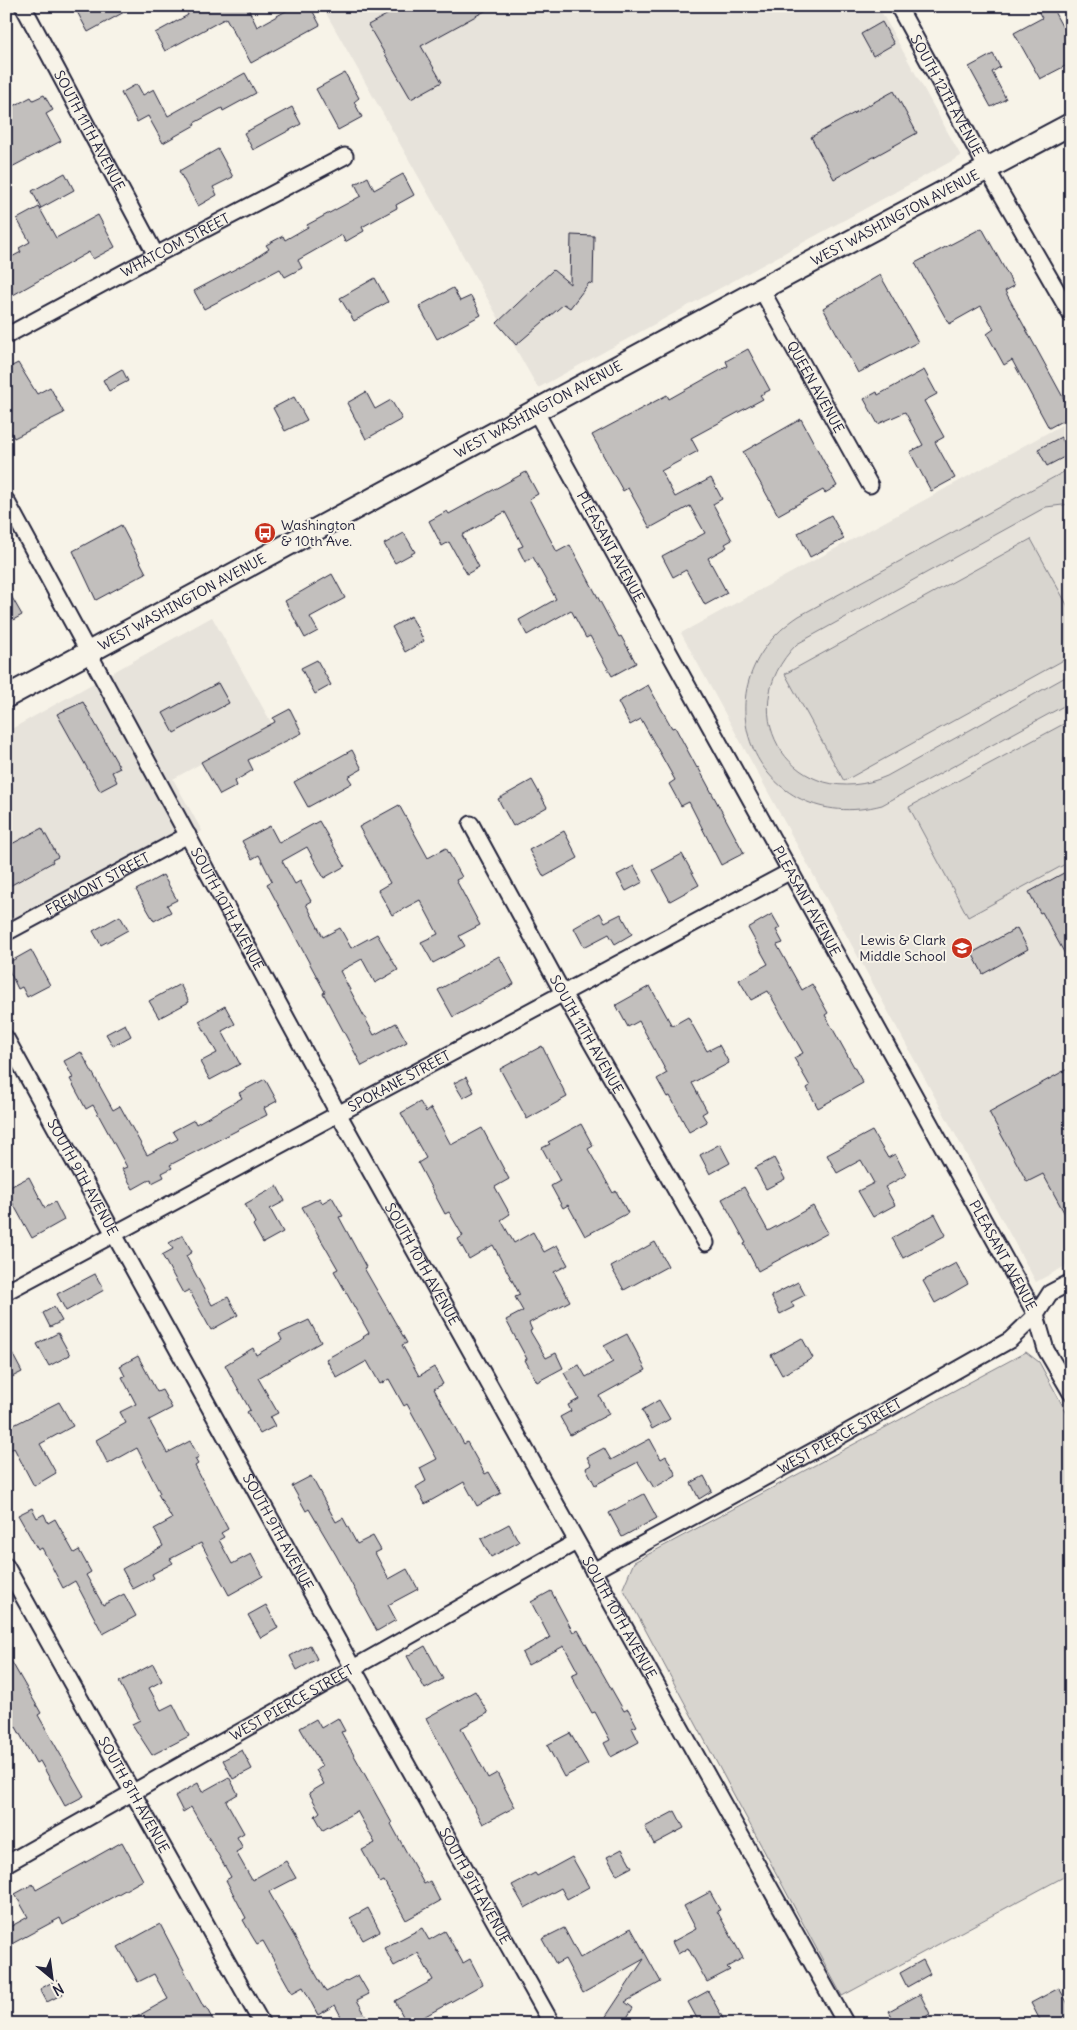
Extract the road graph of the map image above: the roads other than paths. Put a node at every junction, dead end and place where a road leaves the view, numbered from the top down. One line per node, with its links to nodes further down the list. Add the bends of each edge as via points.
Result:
1 (23, 6): 6 (street, SOUTH 11TH AVENUE)
2 (898, 6): 5 (street, SOUTH 12TH AVENUE)
3 (1071, 124): 5 (main road, WEST WASHINGTON AVENUE)
4 (345, 156): 6 (street, WHATCOM STREET)
5 (987, 169): 7 (main road, WEST WASHINGTON AVENUE); 8 (street, SOUTH 12TH AVENUE)
6 (156, 254): 9 (street, WHATCOM STREET)
7 (761, 289): 10 (main road, WEST WASHINGTON AVENUE); 11 (street, QUEEN AVENUE)
8 (1071, 315)
9 (6, 336)
10 (536, 412): 13 (main road, WEST WASHINGTON AVENUE); 17 (street, PLEASANT AVENUE)
11 (870, 485)
12 (6, 500): 13 (street, SOUTH 10TH AVENUE)
13 (89, 654): 14 (main road, WEST WASHINGTON AVENUE); 16 (street, SOUTH 10TH AVENUE)
14 (6, 697)
15 (471, 824): 19 (street, SOUTH 11TH AVENUE)
16 (188, 835): 18 (street, FREMONT STREET); 21 (street, SOUTH 10TH AVENUE)
17 (792, 871): 19 (street, SPOKANE STREET); 26 (street, PLEASANT AVENUE)
18 (6, 933)
19 (564, 995): 21 (street, SPOKANE STREET); 23 (street, SOUTH 11TH AVENUE)
20 (6, 1038): 22 (street, SOUTH 9TH AVENUE)
21 (338, 1115): 22 (street, SPOKANE STREET); 28 (street, SOUTH 10TH AVENUE)
22 (113, 1234): 25 (street, SPOKANE STREET); 31 (street, SOUTH 9TH AVENUE)
23 (706, 1243)
24 (1071, 1282): 26 (street, WEST PIERCE STREET, via 1050,1293)
25 (6, 1292)
26 (1036, 1314): 27 (street, PLEASANT AVENUE, via 1046,1350); 30 (street, WEST PIERCE STREET, via 1010,1340)
27 (1071, 1393)
28 (576, 1542): 30 (street, SOUTH 10TH AVENUE); 31 (street, WEST PIERCE STREET)
29 (6, 1566): 32 (street, SOUTH 8TH AVENUE)
30 (593, 1571): 36 (street, SOUTH 10TH AVENUE)
31 (353, 1668): 32 (street, WEST PIERCE STREET); 35 (street, SOUTH 9TH AVENUE)
32 (134, 1794): 33 (street, WEST PIERCE STREET); 34 (street, SOUTH 8TH AVENUE)
33 (6, 1864)
34 (262, 2024)
35 (552, 2024)
36 (846, 2024)

